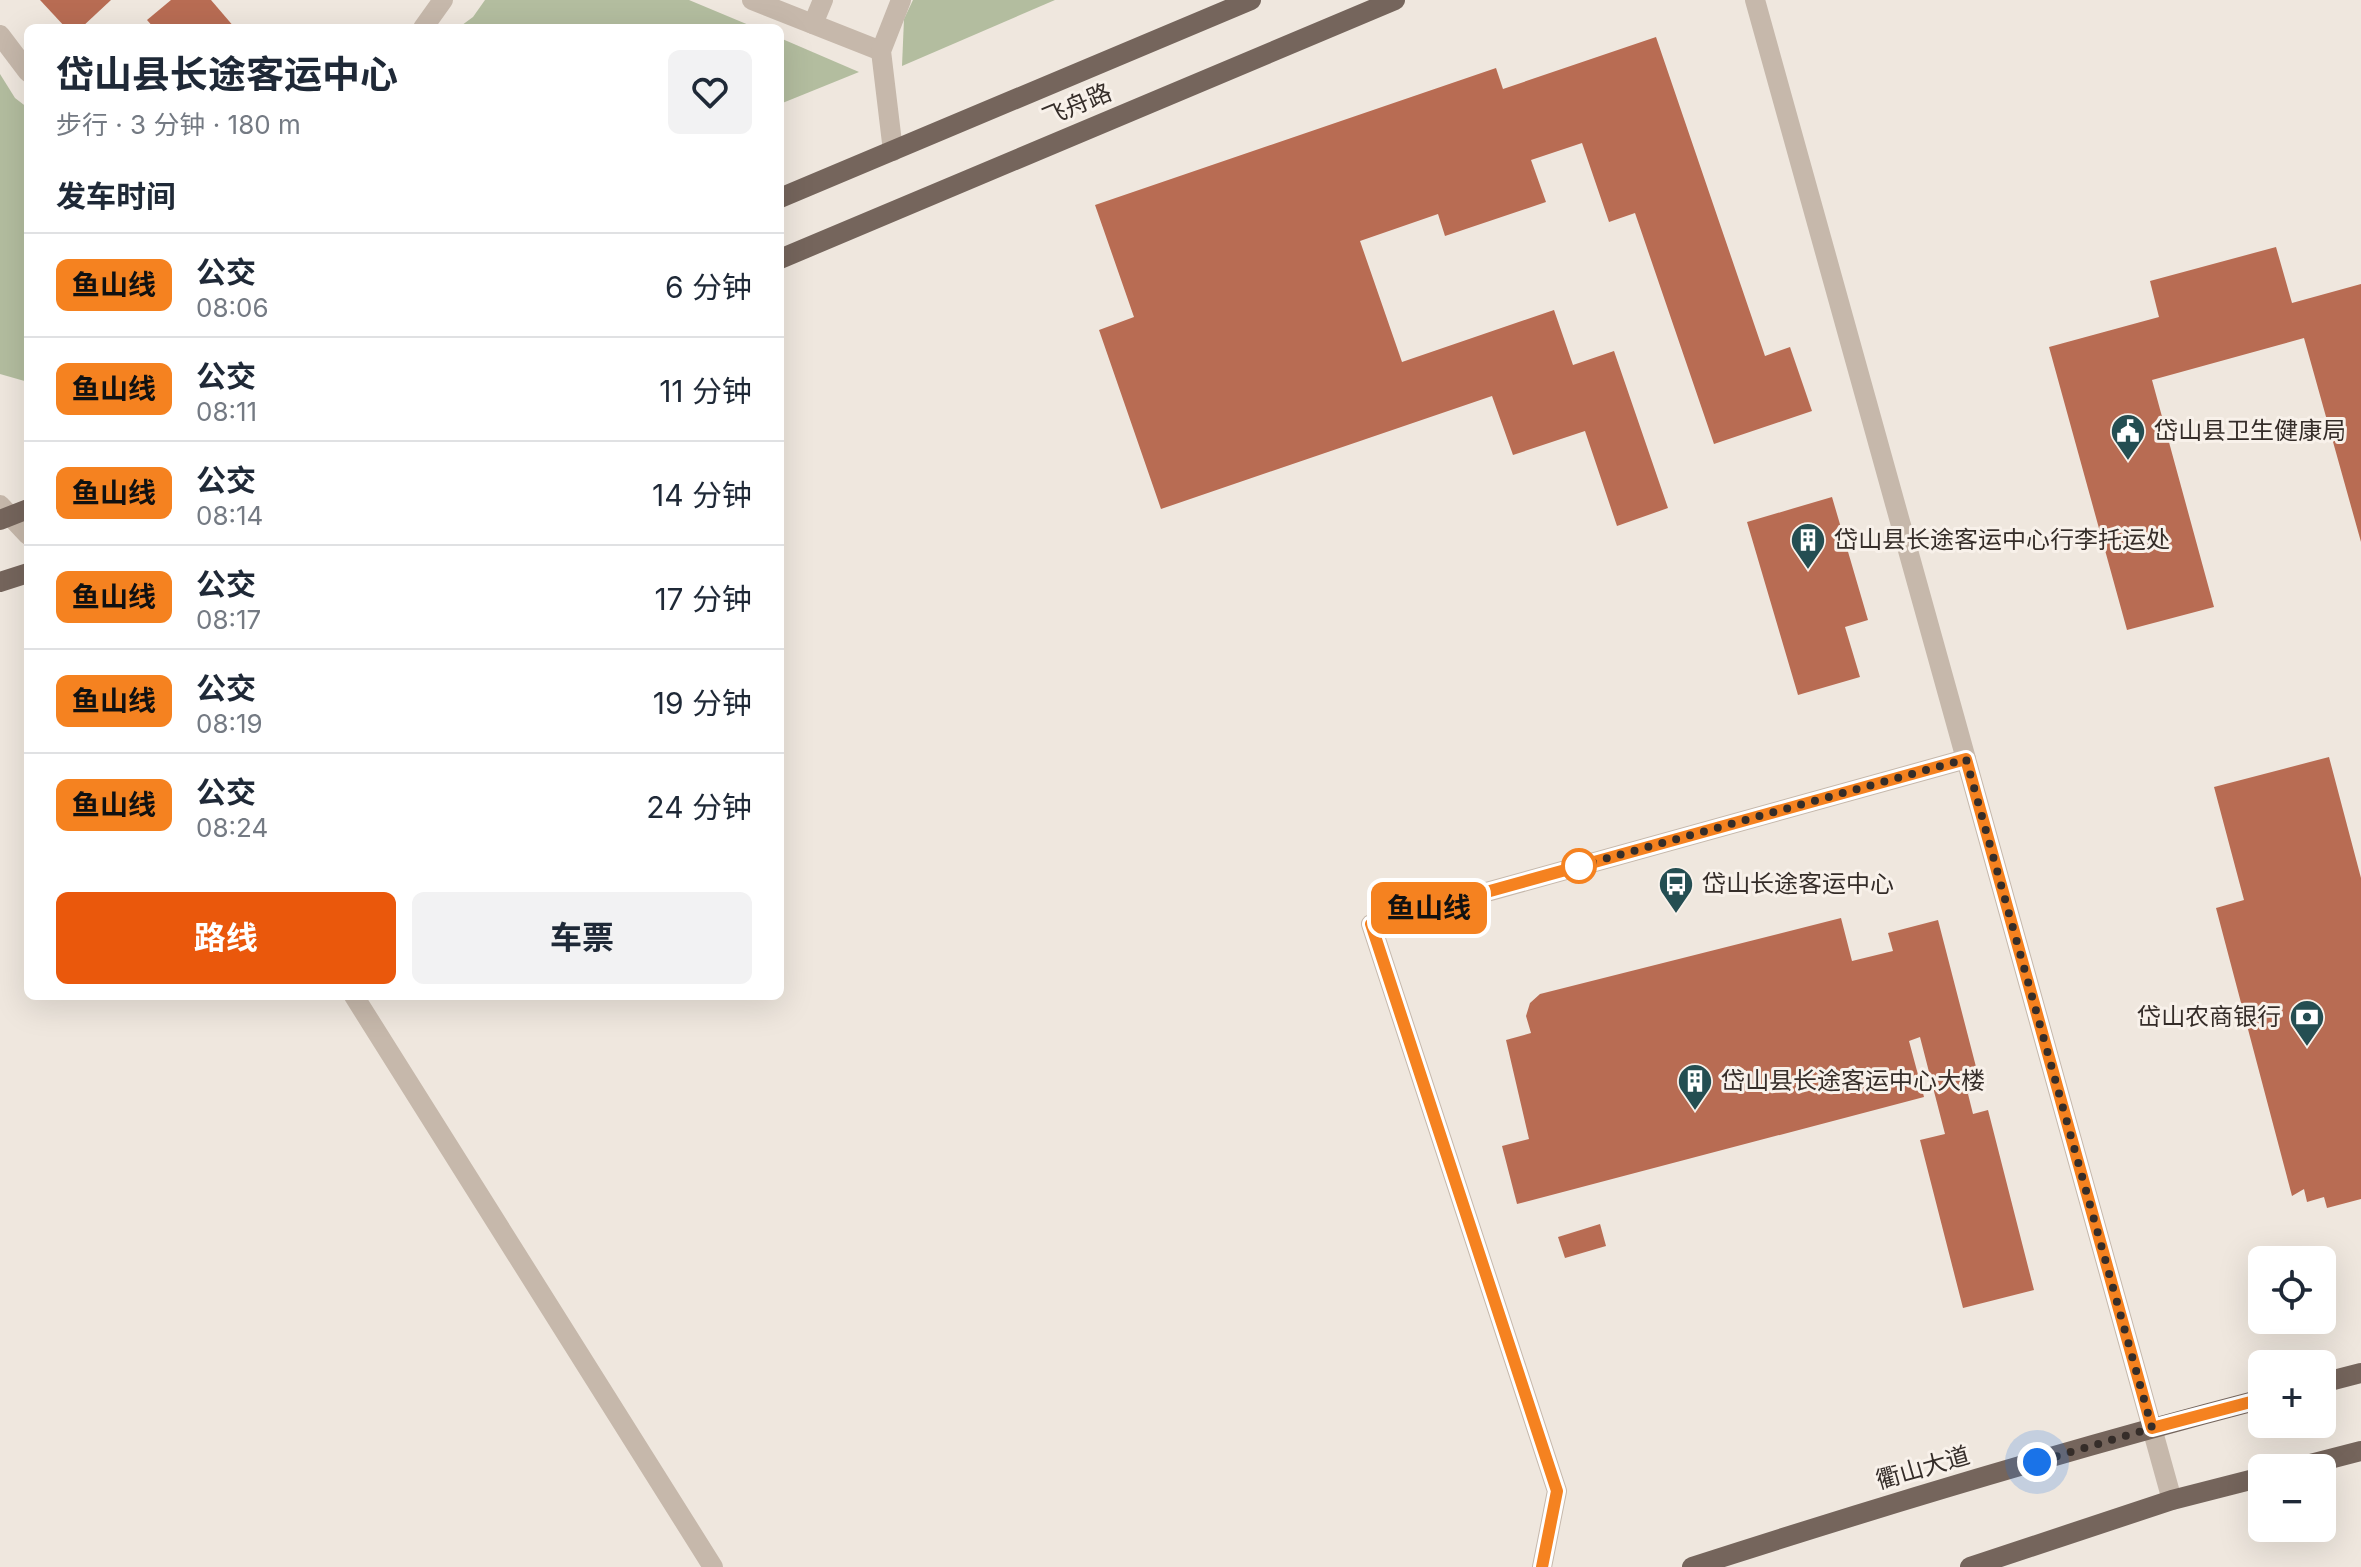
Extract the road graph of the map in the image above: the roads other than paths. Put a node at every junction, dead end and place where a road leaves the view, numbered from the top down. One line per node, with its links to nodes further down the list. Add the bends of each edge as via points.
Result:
1 (443, 0): 8 (street)
2 (752, 0): 9 (street)
3 (823, 0): 9 (street)
4 (901, 0): 11 (street)
5 (1251, 0): 13 (main road, 飞舟路)
6 (1395, 0): 15 (main road, 飞舟路)
7 (1755, 0): 20 (street)
8 (426, 24)
9 (813, 24): 11 (street)
10 (0, 35): 12 (street)
11 (881, 51): 13 (street)
12 (24, 67)
13 (893, 151): 14 (main road, 飞舟路)
14 (784, 196)
15 (784, 257)
16 (10, 512): 17 (street)
17 (24, 530)
18 (24, 574): 19 (main road)
19 (0, 582)
20 (1966, 759): 25 (street); 31 (street, via 1371,924 1557,1491)
21 (357, 1000): 30 (street)
22 (2361, 1373): 23 (main road)
23 (2336, 1379)
24 (2248, 1403): 25 (main road, 衢山大道)
25 (2152, 1428): 29 (street); 32 (main road, 衢山大道)
26 (2361, 1451): 27 (main road)
27 (2336, 1457)
28 (2248, 1481): 29 (main road)
29 (2172, 1500): 33 (main road)
30 (713, 1567)
31 (1542, 1567)
32 (1692, 1567)
33 (1970, 1567)

